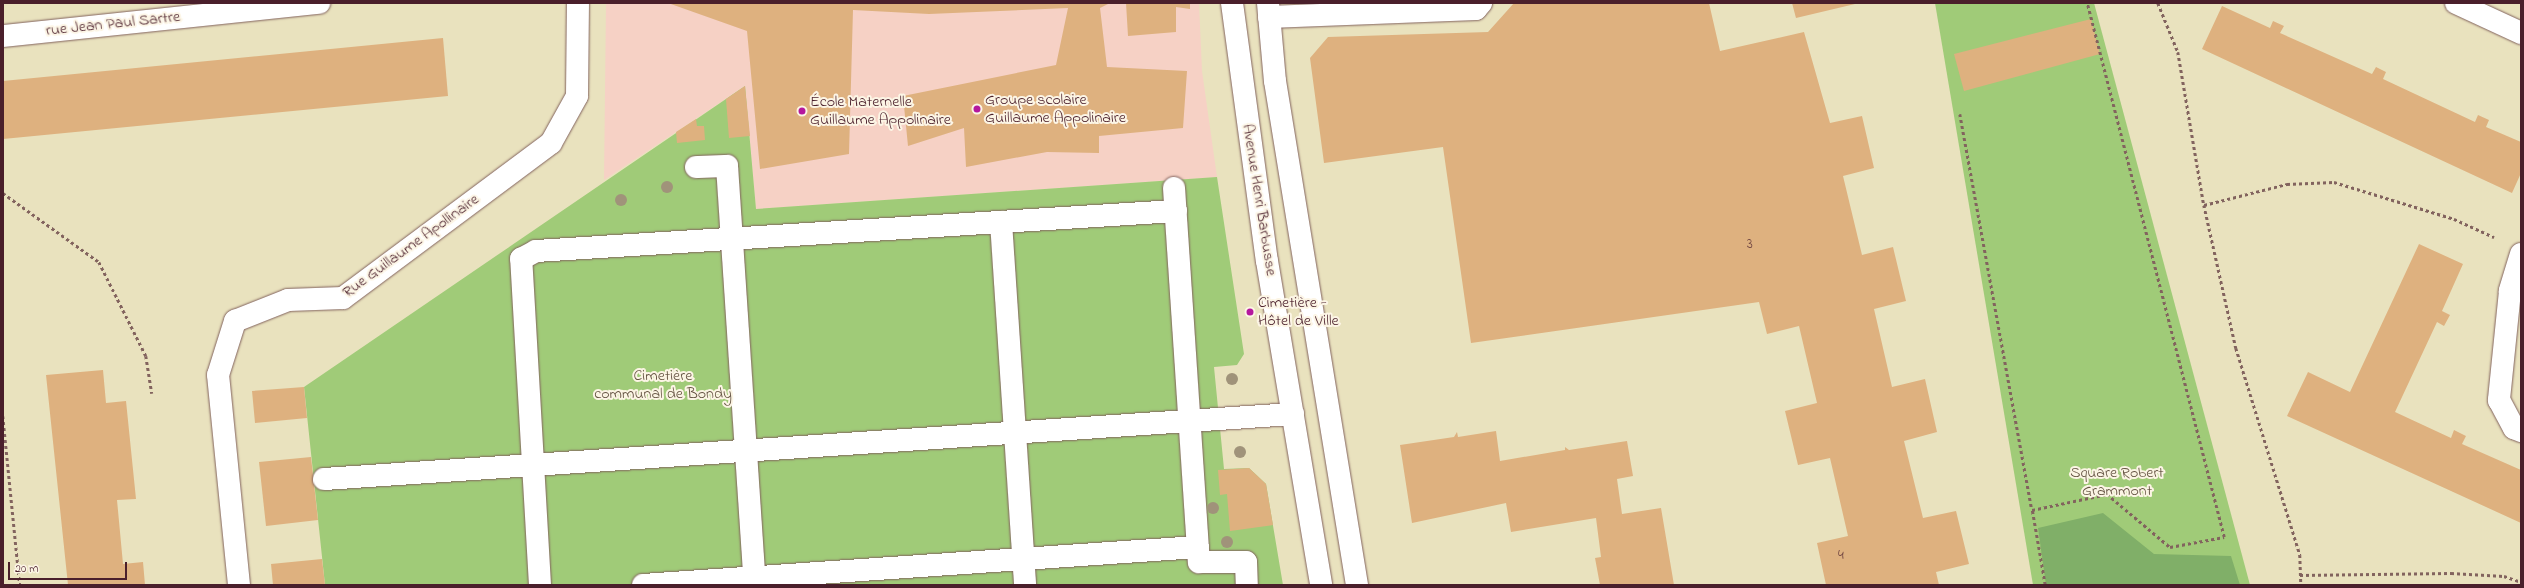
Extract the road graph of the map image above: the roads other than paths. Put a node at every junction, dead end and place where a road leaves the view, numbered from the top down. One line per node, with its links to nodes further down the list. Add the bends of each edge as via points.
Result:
1 (319, 3): 8 (street, rue Jean Paul Sartre)
2 (578, 3): 25 (street, Rue Guillaume Apollinaire, via 577,96 551,143 343,298 288,300 235,321 218,375)
3 (1232, 3): 15 (street, Avenue Henri Barbusse, via 1267,261)
4 (1481, 3): 6 (street, via 1476,9)
5 (2456, 3): 7 (street)
6 (1268, 10): 31 (street, via 1275,81)
7 (2521, 33)
8 (3, 36)
9 (696, 167): 13 (street, via 727,166)
10 (1174, 188): 11 (street)
11 (1176, 212): 12 (street); 16 (street)
12 (1001, 222): 13 (street); 18 (street)
13 (733, 239): 19 (street); 20 (street, via 536,251 521,259)
14 (2521, 254): 17 (street, via 2510,291 2499,400 2514,428)
15 (1293, 414): 16 (street); 30 (street, Avenue Henri Barbusse)
16 (1190, 421): 18 (street); 22 (street)
17 (2521, 431)
18 (1015, 433): 19 (street); 23 (street)
19 (747, 450): 20 (street); 24 (street)
20 (533, 465): 21 (street); 26 (street)
21 (324, 479)
22 (1198, 547): 23 (street); 29 (street, via 1199,562 1246,562)
23 (1023, 559): 24 (street); 28 (street)
24 (754, 581): 27 (street)
25 (239, 585)
26 (540, 585)
27 (643, 585)
28 (1025, 585)
29 (1247, 585)
30 (1321, 585)
31 (1356, 585)

